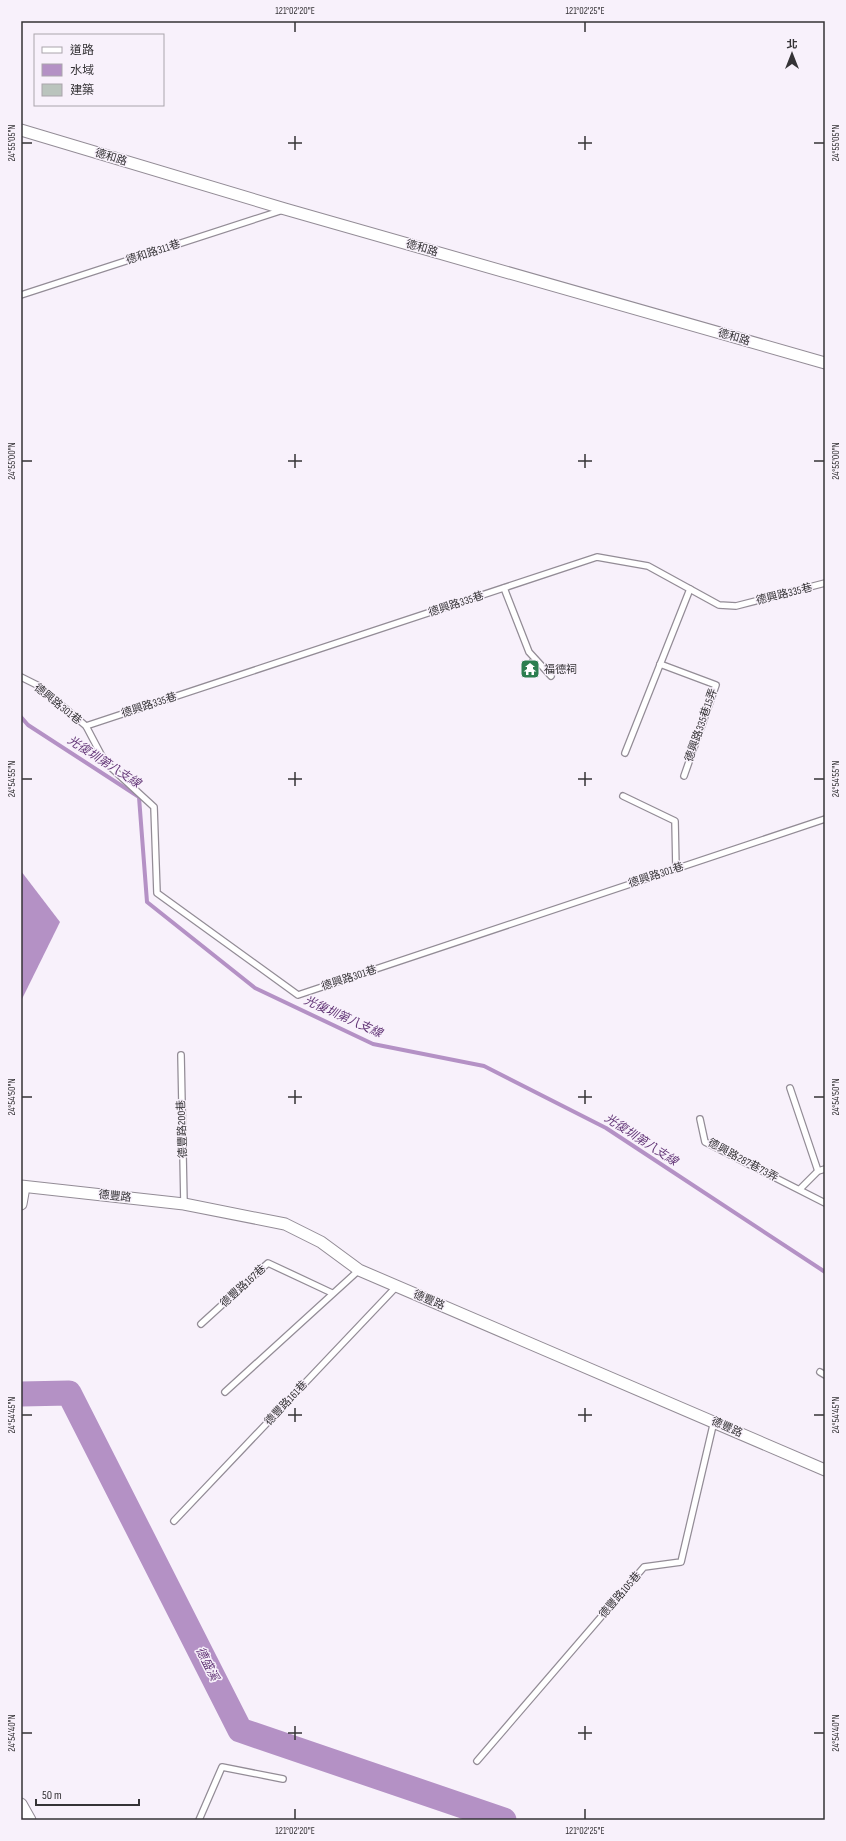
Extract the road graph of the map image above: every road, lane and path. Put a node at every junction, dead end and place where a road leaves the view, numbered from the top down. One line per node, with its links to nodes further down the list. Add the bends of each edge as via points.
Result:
1 (21, 130): 2 (street, 德和路)
2 (284, 209): 3 (lane, 德和路311巷); 4 (street, 德和路)
3 (21, 295)
4 (825, 362)
5 (825, 583): 7 (lane, 德興路335巷, via 736,606 719,605)
6 (504, 588): 7 (lane, 德興路335巷, via 597,557 648,566); 9 (lane, via 529,652); 11 (lane, 德興路335巷)
7 (690, 589): 8 (lane)
8 (660, 664): 12 (lane); 13 (lane, 德興路335巷15弄, via 716,685)
9 (551, 676)
10 (21, 677): 11 (lane, 德興路301巷, via 39,686)
11 (86, 726): 16 (lane, 德興路301巷, via 105,762 154,807 157,893 298,995)
12 (625, 753)
13 (684, 776)
14 (623, 796): 16 (lane, via 675,821)
15 (825, 819): 16 (lane, 德興路301巷)
16 (676, 869)
17 (180, 1055): 26 (lane, 德豐路200巷)
18 (790, 1088): 21 (lane)
19 (700, 1119): 23 (lane, 德興路287巷73弄, via 704,1142)
20 (825, 1169): 21 (lane)
21 (818, 1171): 23 (lane)
22 (23, 1186): 25 (street); 26 (street, 德豐路)
23 (800, 1189): 24 (lane)
24 (825, 1203)
25 (21, 1204)
26 (184, 1204): 27 (street, 德豐路, via 285,1224 321,1242)
27 (359, 1270): 28 (street, 德豐路); 29 (lane)
28 (397, 1286): 32 (street, 德豐路); 34 (lane, 德豐路161巷)
29 (332, 1293): 30 (lane, 德豐路167巷, via 268,1263); 31 (lane)
30 (201, 1324)
31 (225, 1392)
32 (714, 1421): 33 (street, 德豐路); 35 (lane, 德豐路105巷, via 681,1562 644,1567)
33 (825, 1470)
34 (174, 1521)
35 (477, 1761)
36 (283, 1779): 39 (lane, via 222,1767)
37 (21, 1804): 38 (street)
38 (30, 1820)
39 (199, 1820)

